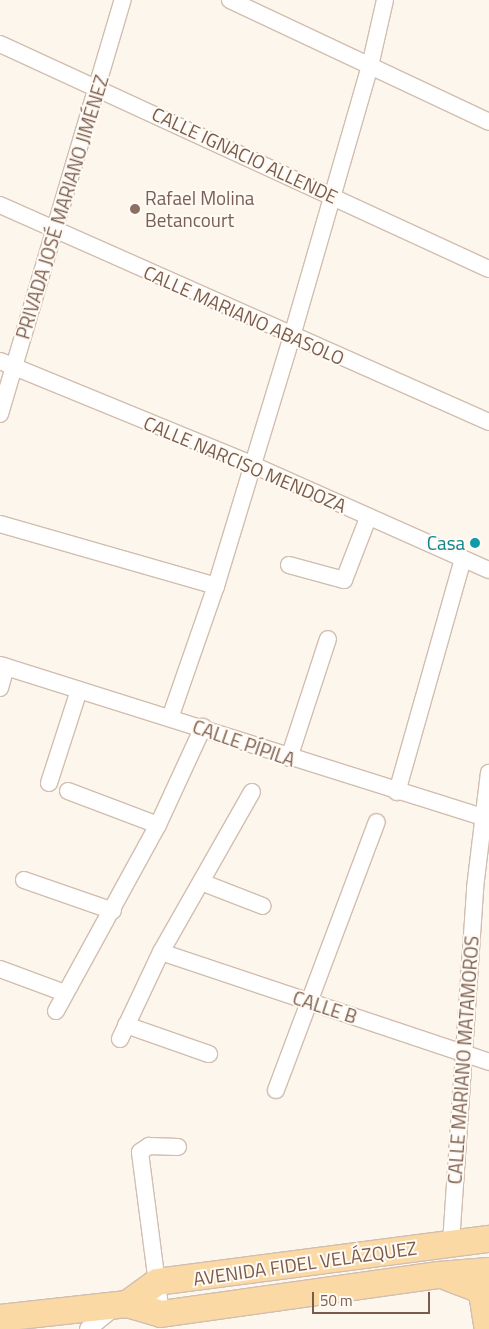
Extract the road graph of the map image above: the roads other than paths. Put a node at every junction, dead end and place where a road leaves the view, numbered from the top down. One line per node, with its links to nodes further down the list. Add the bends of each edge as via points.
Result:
1 (123, 0): 6 (street, PRIVADA JOSÉ MARIANO JIMÉNEZ)
2 (230, 0): 5 (street)
3 (385, 0): 5 (street)
4 (0, 44): 6 (street, CALLE IGNACIO ALLENDE)
5 (370, 66): 7 (street); 8 (street)
6 (98, 88): 8 (street, CALLE IGNACIO ALLENDE); 10 (street, PRIVADA JOSÉ MARIANO JIMÉNEZ)
7 (489, 122)
8 (333, 196): 11 (street, CALLE IGNACIO ALLENDE); 12 (street)
9 (0, 205): 10 (street, CALLE MARIANO ABASOLO)
10 (55, 231): 12 (street, CALLE MARIANO ABASOLO); 13 (street, PRIVADA JOSÉ MARIANO JIMÉNEZ)
11 (489, 269)
12 (292, 336): 15 (street, CALLE MARIANO ABASOLO); 16 (street)
13 (7, 364): 14 (street, PRIVADA JOSÉ MARIANO JIMÉNEZ); 16 (street, CALLE NARCISO MENDOZA)
14 (0, 414)
15 (489, 422)
16 (253, 466): 17 (street, CALLE NARCISO MENDOZA); 22 (street)
17 (368, 518): 19 (street, CALLE NARCISO MENDOZA); 20 (street, via 344,580)
18 (0, 524): 22 (street)
19 (463, 559): 21 (street, CALLE NARCISO MENDOZA); 34 (street)
20 (289, 565)
21 (489, 570)
22 (216, 586): 27 (street)
23 (328, 639): 29 (street)
24 (3, 666): 25 (street); 26 (street, CALLE PÍPILA)
25 (0, 688)
26 (79, 690): 27 (street, CALLE PÍPILA); 31 (street)
27 (170, 718): 28 (street, CALLE PÍPILA)
28 (203, 728): 29 (street, CALLE PÍPILA); 37 (street)
29 (289, 758): 34 (street, CALLE PÍPILA)
30 (489, 772): 35 (street, CALLE MARIANO MATAMOROS)
31 (49, 784)
32 (68, 791): 37 (street)
33 (252, 792): 39 (street)
34 (397, 792): 35 (street, CALLE PÍPILA)
35 (485, 818): 47 (street, CALLE MARIANO MATAMOROS)
36 (377, 822): 45 (street)
37 (158, 825): 41 (street)
38 (24, 880): 41 (street)
39 (201, 882): 40 (street); 42 (street)
40 (263, 906)
41 (113, 912): 44 (street)
42 (161, 952): 45 (street, CALLE B); 48 (street, via 123,1032)
43 (0, 969): 44 (street)
44 (65, 992): 46 (street)
45 (309, 1002): 47 (street, CALLE B); 50 (street)
46 (56, 1011)
47 (463, 1052): 49 (street, CALLE B); 53 (street, CALLE MARIANO MATAMOROS)
48 (209, 1054)
49 (489, 1062)
50 (276, 1090)
51 (178, 1147): 56 (street, via 149,1146 140,1152)
52 (489, 1239): 53 (main road, AVENIDA FIDEL VELÁZQUEZ)
53 (451, 1243): 55 (main road, via 448,1264); 56 (main road, AVENIDA FIDEL VELÁZQUEZ)
54 (489, 1271): 55 (main road, AVENIDA FIDEL VELÁZQUEZ)
55 (439, 1275): 58 (main road, AVENIDA FIDEL VELÁZQUEZ); 61 (main road, via 482,1293)
56 (156, 1282): 57 (main road, AVENIDA FIDEL VELÁZQUEZ); 58 (street)
57 (122, 1305): 58 (main road, AVENIDA FIDEL VELÁZQUEZ); 59 (main road, AVENIDA FIDEL VELÁZQUEZ); 60 (street)
58 (161, 1314)
59 (0, 1318)
60 (88, 1329)
61 (488, 1329)

